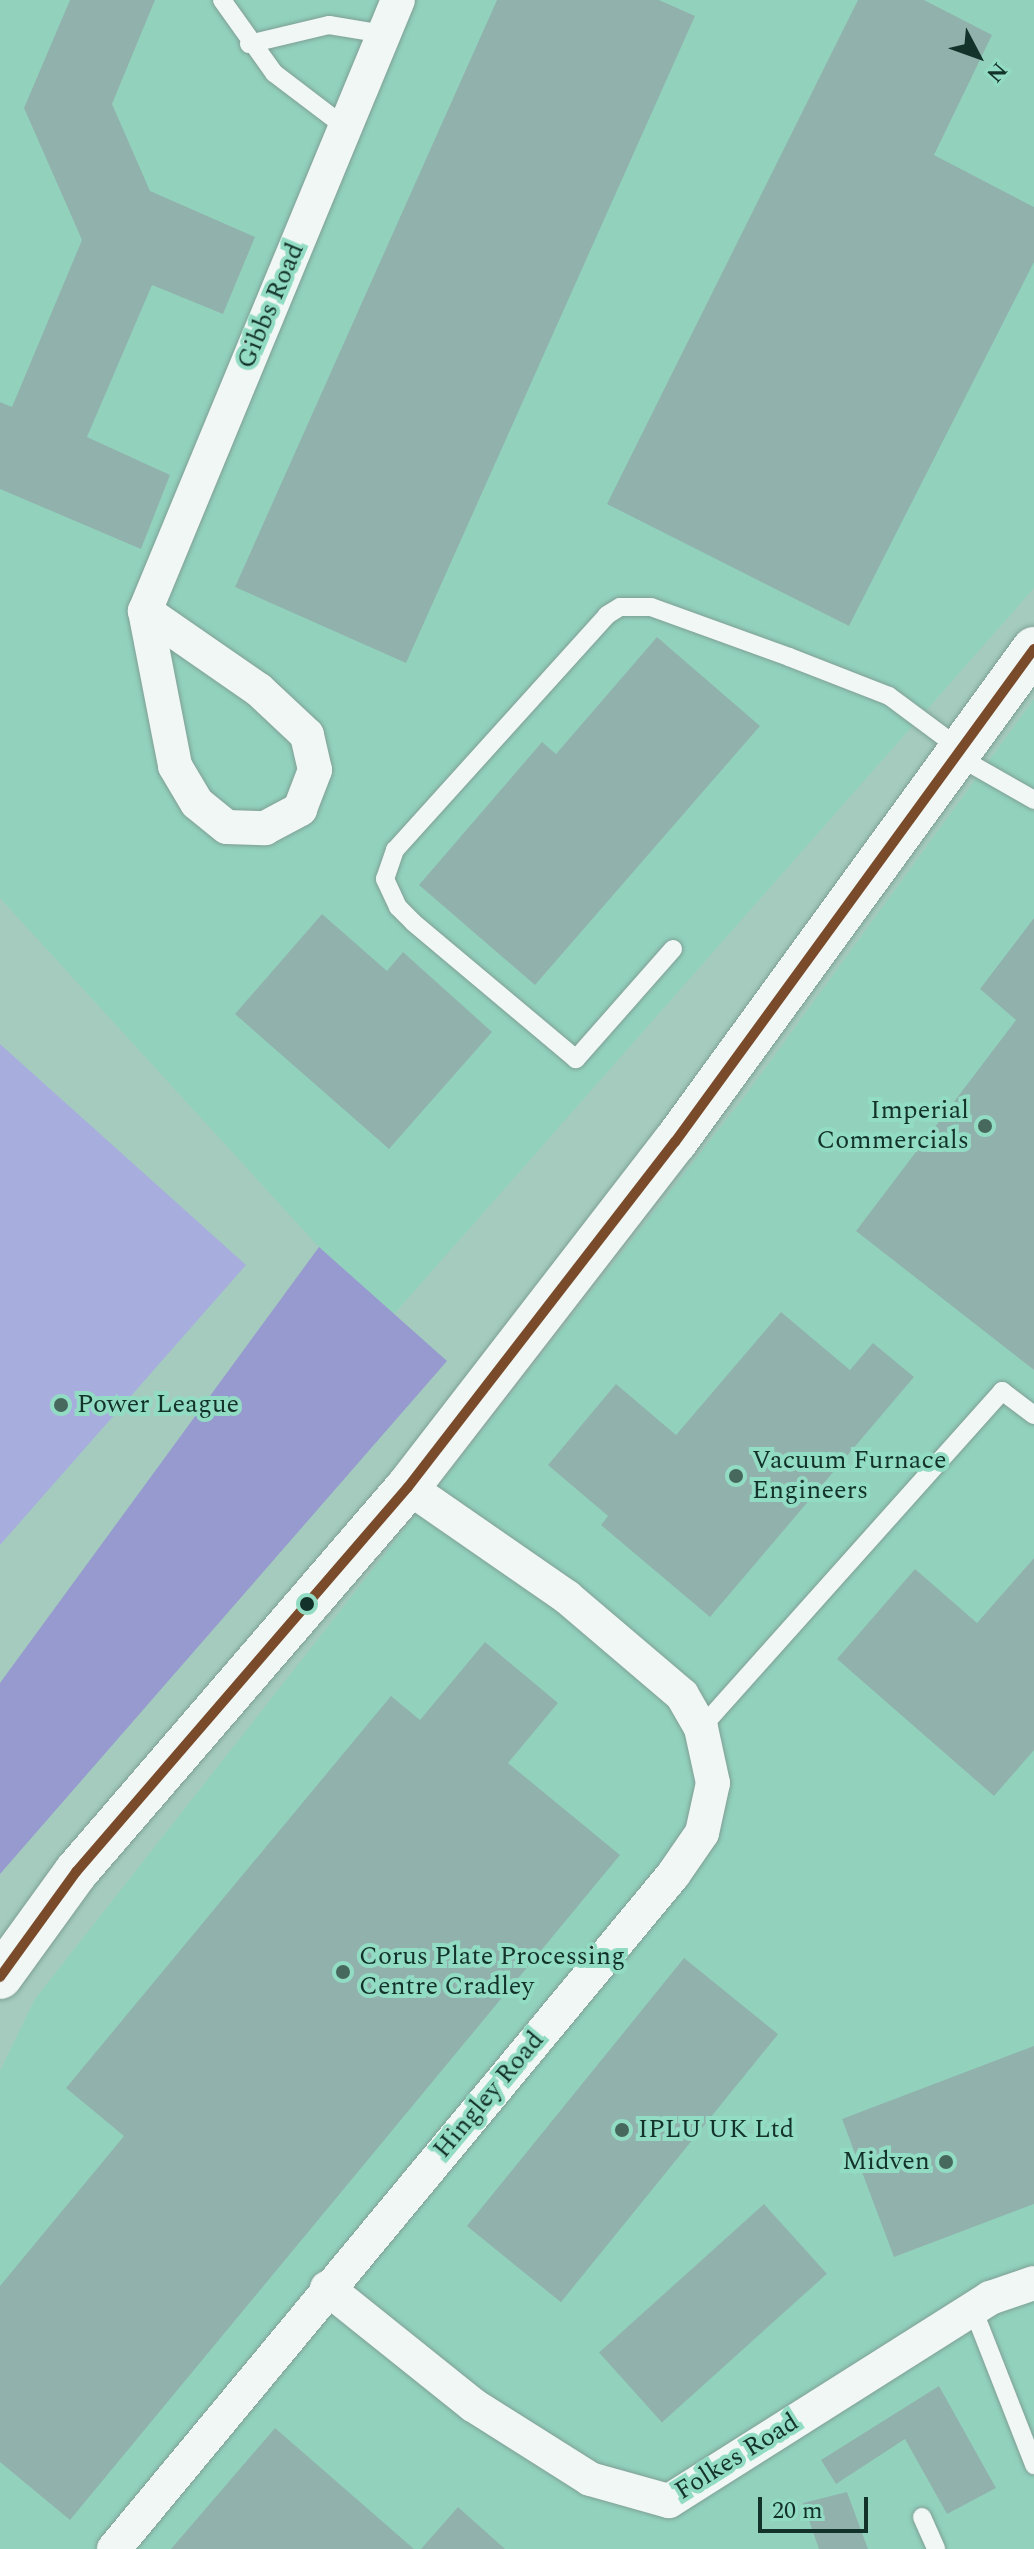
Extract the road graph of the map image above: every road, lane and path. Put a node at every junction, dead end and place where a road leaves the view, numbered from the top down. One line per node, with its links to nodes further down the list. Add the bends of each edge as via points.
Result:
1 (222, 0): 4 (lane)
2 (398, 0): 3 (street, Gibbs Road)
3 (384, 34): 4 (lane, via 329,25); 5 (street, Gibbs Road)
4 (249, 44): 5 (lane, via 274,73)
5 (345, 127): 6 (street, Gibbs Road)
6 (145, 611): 6 (street, via 175,766 197,803 227,827 265,828 300,809 315,770 307,735 259,690)
7 (1034, 649): 8 (highway)
8 (956, 751): 9 (lane); 10 (lane, via 889,696 789,657 651,607 620,607 607,615 395,850 385,879 398,907 413,922 576,1059); 12 (highway, via 675,1142)
9 (1034, 800)
10 (673, 949)
11 (1034, 1415): 13 (lane, via 1002,1391)
12 (408, 1487): 13 (street, Hingley Road, via 567,1597 682,1695); 14 (highway, via 76,1872)
13 (701, 1728): 16 (street, Hingley Road, via 713,1783 702,1833 673,1875)
14 (0, 1977)
15 (1034, 2283): 17 (street, Folkes Road)
16 (327, 2288): 17 (street, Folkes Road, via 473,2405 577,2471 669,2501); 20 (street, Hingley Road)
17 (973, 2309): 18 (lane)
18 (1034, 2465)
19 (922, 2517): 21 (lane)
20 (114, 2549)
21 (936, 2549)

